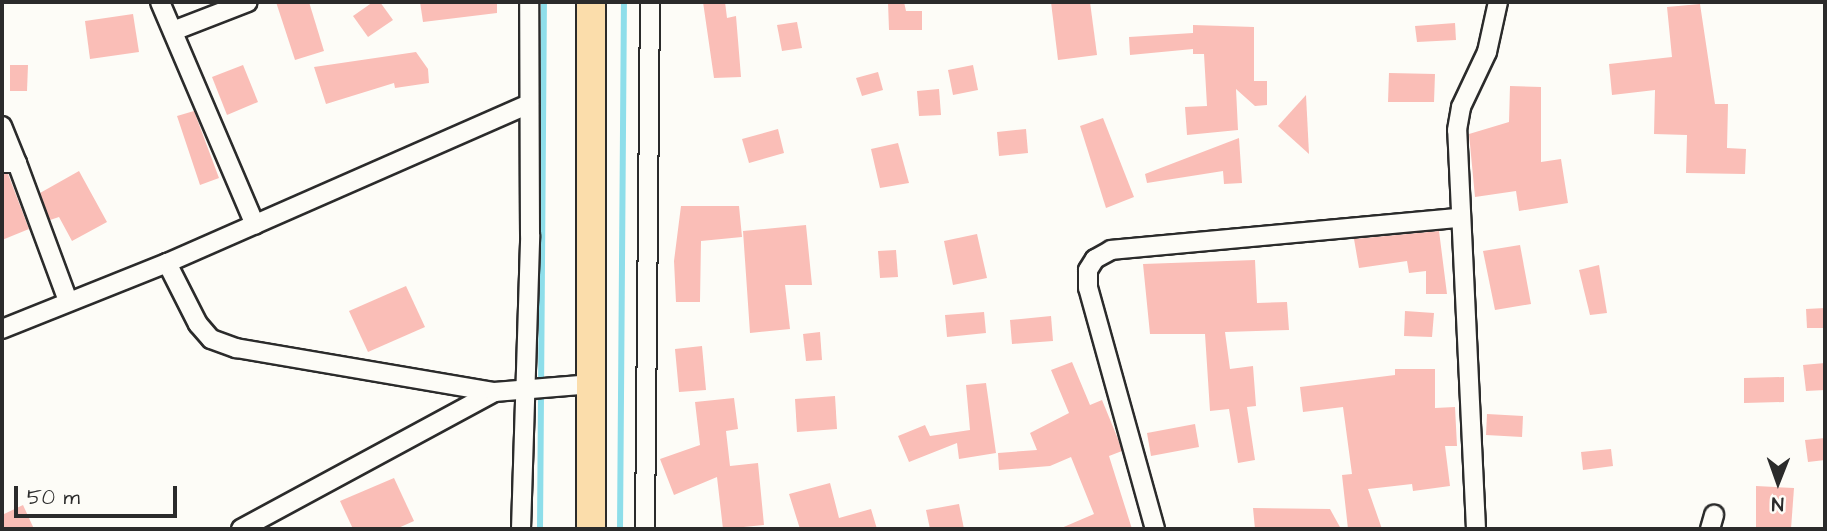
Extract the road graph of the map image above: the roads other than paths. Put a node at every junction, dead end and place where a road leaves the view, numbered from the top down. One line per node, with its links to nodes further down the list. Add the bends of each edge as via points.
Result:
1 (160, 2): 7 (street)
2 (248, 2): 7 (street)
3 (529, 2): 8 (street)
4 (591, 2): 16 (highway)
5 (650, 2): 22 (street)
6 (1498, 2): 11 (street, via 1487,52 1461,107)
7 (173, 30): 12 (street)
8 (529, 104): 12 (street); 17 (street)
9 (2, 126): 10 (street)
10 (10, 163): 14 (street)
11 (1459, 218): 23 (street, via 1111,250 1095,258 1088,270 1088,288); 24 (street)
12 (255, 225): 13 (street)
13 (167, 263): 14 (street); 18 (street, via 198,324 211,339 236,348)
14 (68, 301): 15 (street)
15 (2, 329)
16 (593, 384): 17 (street); 21 (highway)
17 (538, 388): 18 (street); 20 (street)
18 (494, 392): 19 (street)
19 (241, 529)
20 (522, 529)
21 (591, 529)
22 (645, 529)
23 (1155, 529)
24 (1476, 529)

